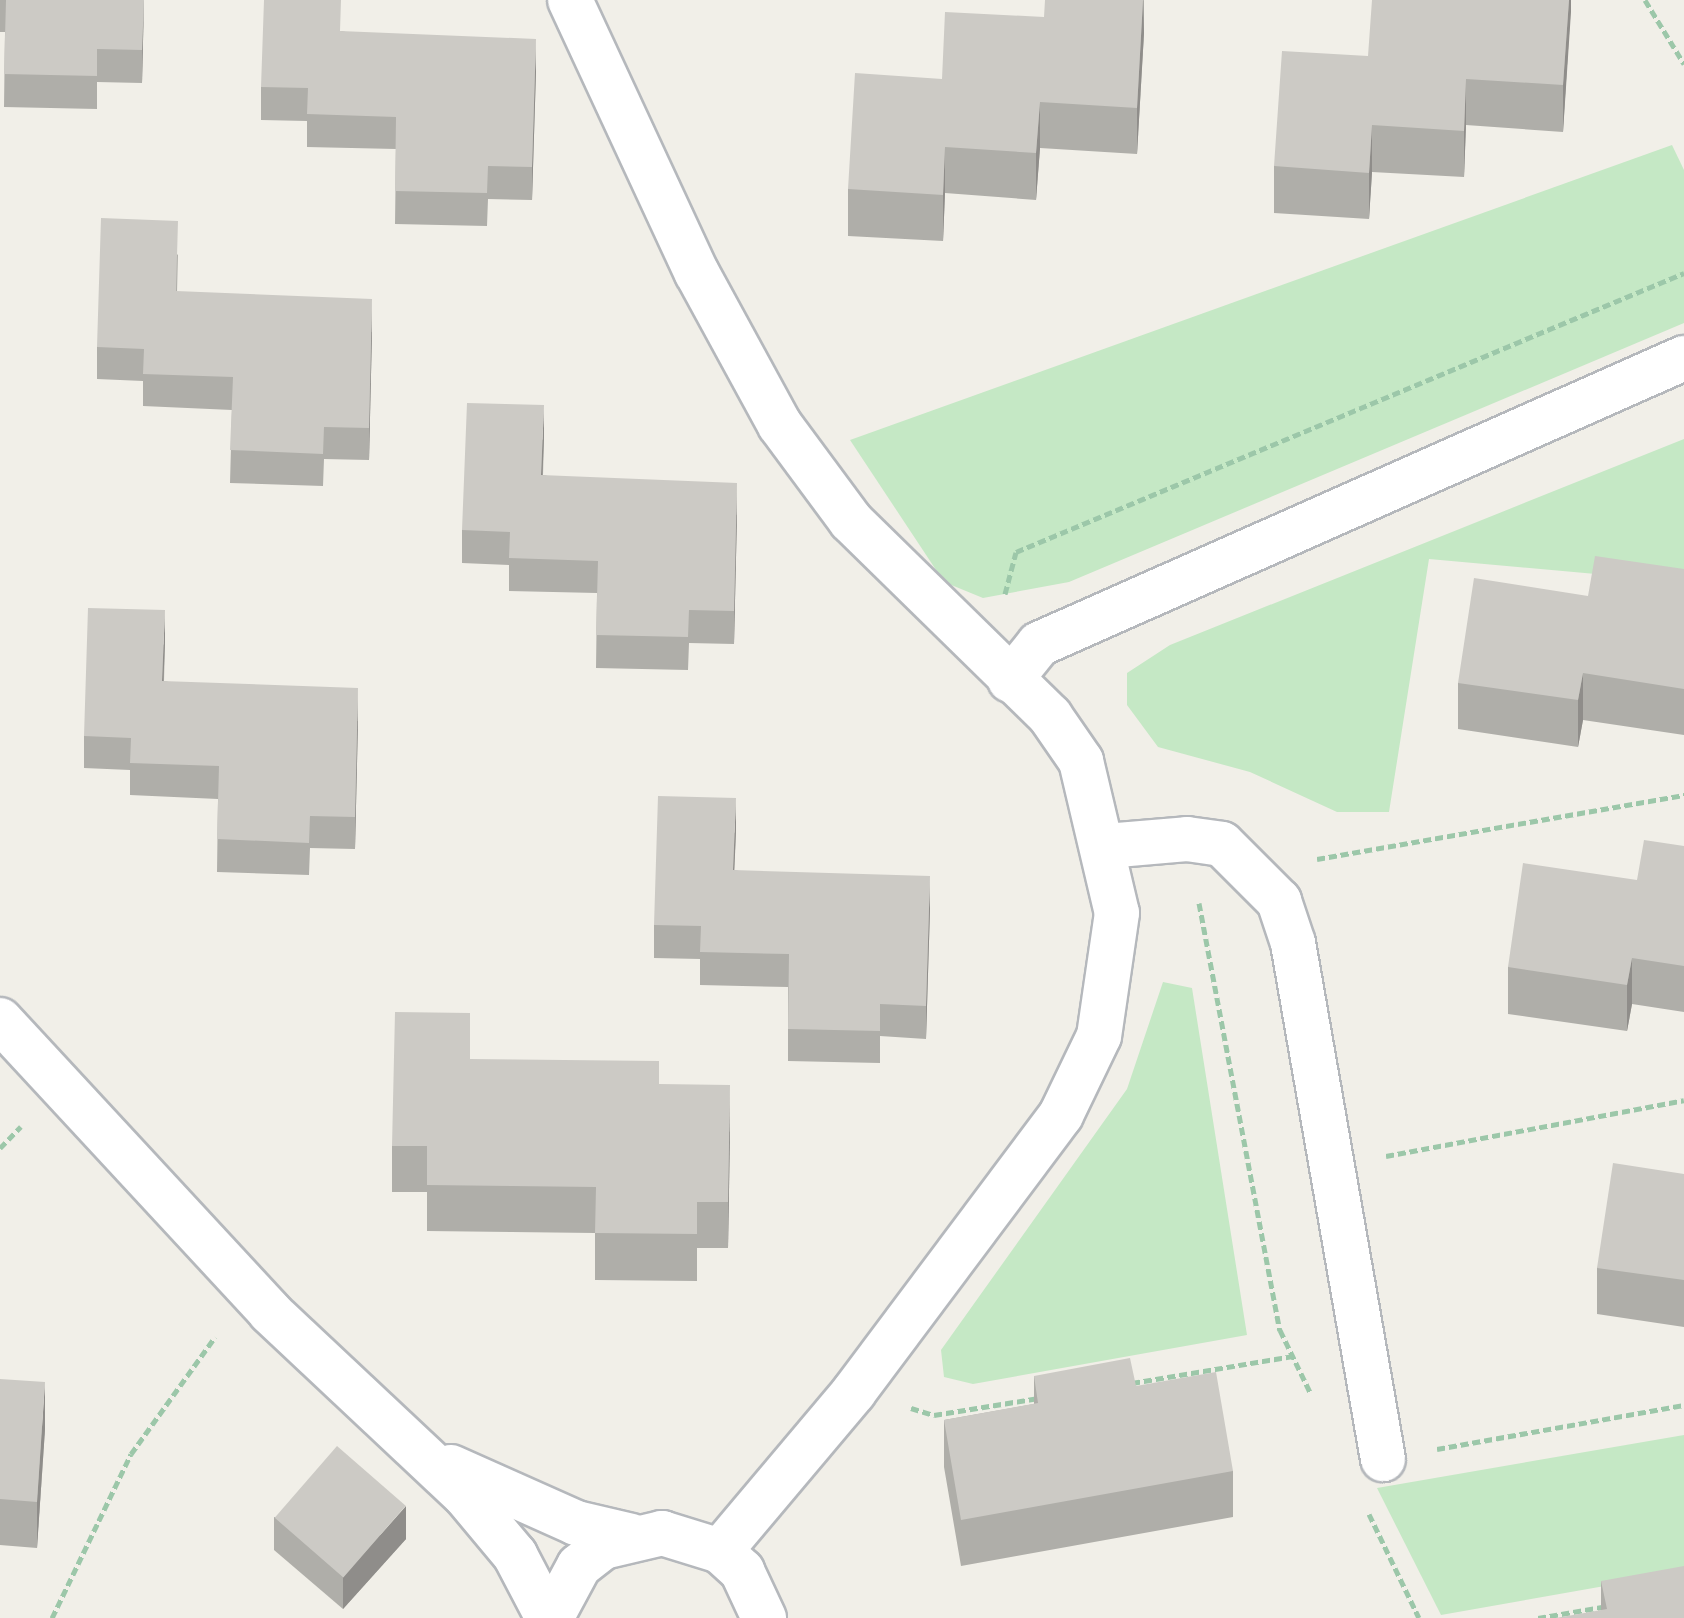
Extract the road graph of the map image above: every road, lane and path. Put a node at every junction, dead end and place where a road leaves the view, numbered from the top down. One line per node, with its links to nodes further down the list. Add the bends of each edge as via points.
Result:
1 (570, 0): 6 (street, via 697,273 780,425 851,521)
2 (1645, 0): 3 (path)
3 (1684, 64)
4 (1684, 273): 6 (path, via 1016,552)
5 (1684, 358): 6 (street, via 1039,644)
6 (999, 671): 9 (street, via 1050,716 1081,761)
7 (1684, 795): 10 (path)
8 (1187, 839): 9 (street); 10 (street, via 1222,844); 15 (path, via 1280,1330)
9 (1106, 846): 17 (street, via 1117,913 1099,1036 1061,1115)
10 (1253, 870): 13 (street, via 1279,901 1293,943)
11 (0, 1020): 14 (street)
12 (1684, 1100): 13 (path)
13 (1330, 1166): 22 (street)
14 (249, 1289): 21 (street); 26 (path, via 131,1454)
15 (1293, 1356): 16 (path); 20 (path)
16 (1121, 1384)
17 (854, 1392): 18 (path, via 934,1415); 24 (street)
18 (1043, 1397)
19 (1684, 1405): 22 (path)
20 (1319, 1411)
21 (420, 1452): 23 (street, via 561,1517); 27 (street, via 515,1555)
22 (1383, 1459): 29 (path, via 1346,1466)
23 (632, 1536): 24 (street, via 677,1535); 27 (street, via 579,1566)
24 (720, 1551): 28 (street, via 742,1571)
25 (1625, 1602): 30 (path)
26 (52, 1618)
27 (549, 1618)
28 (764, 1618)
29 (1419, 1618)
30 (1538, 1618)

